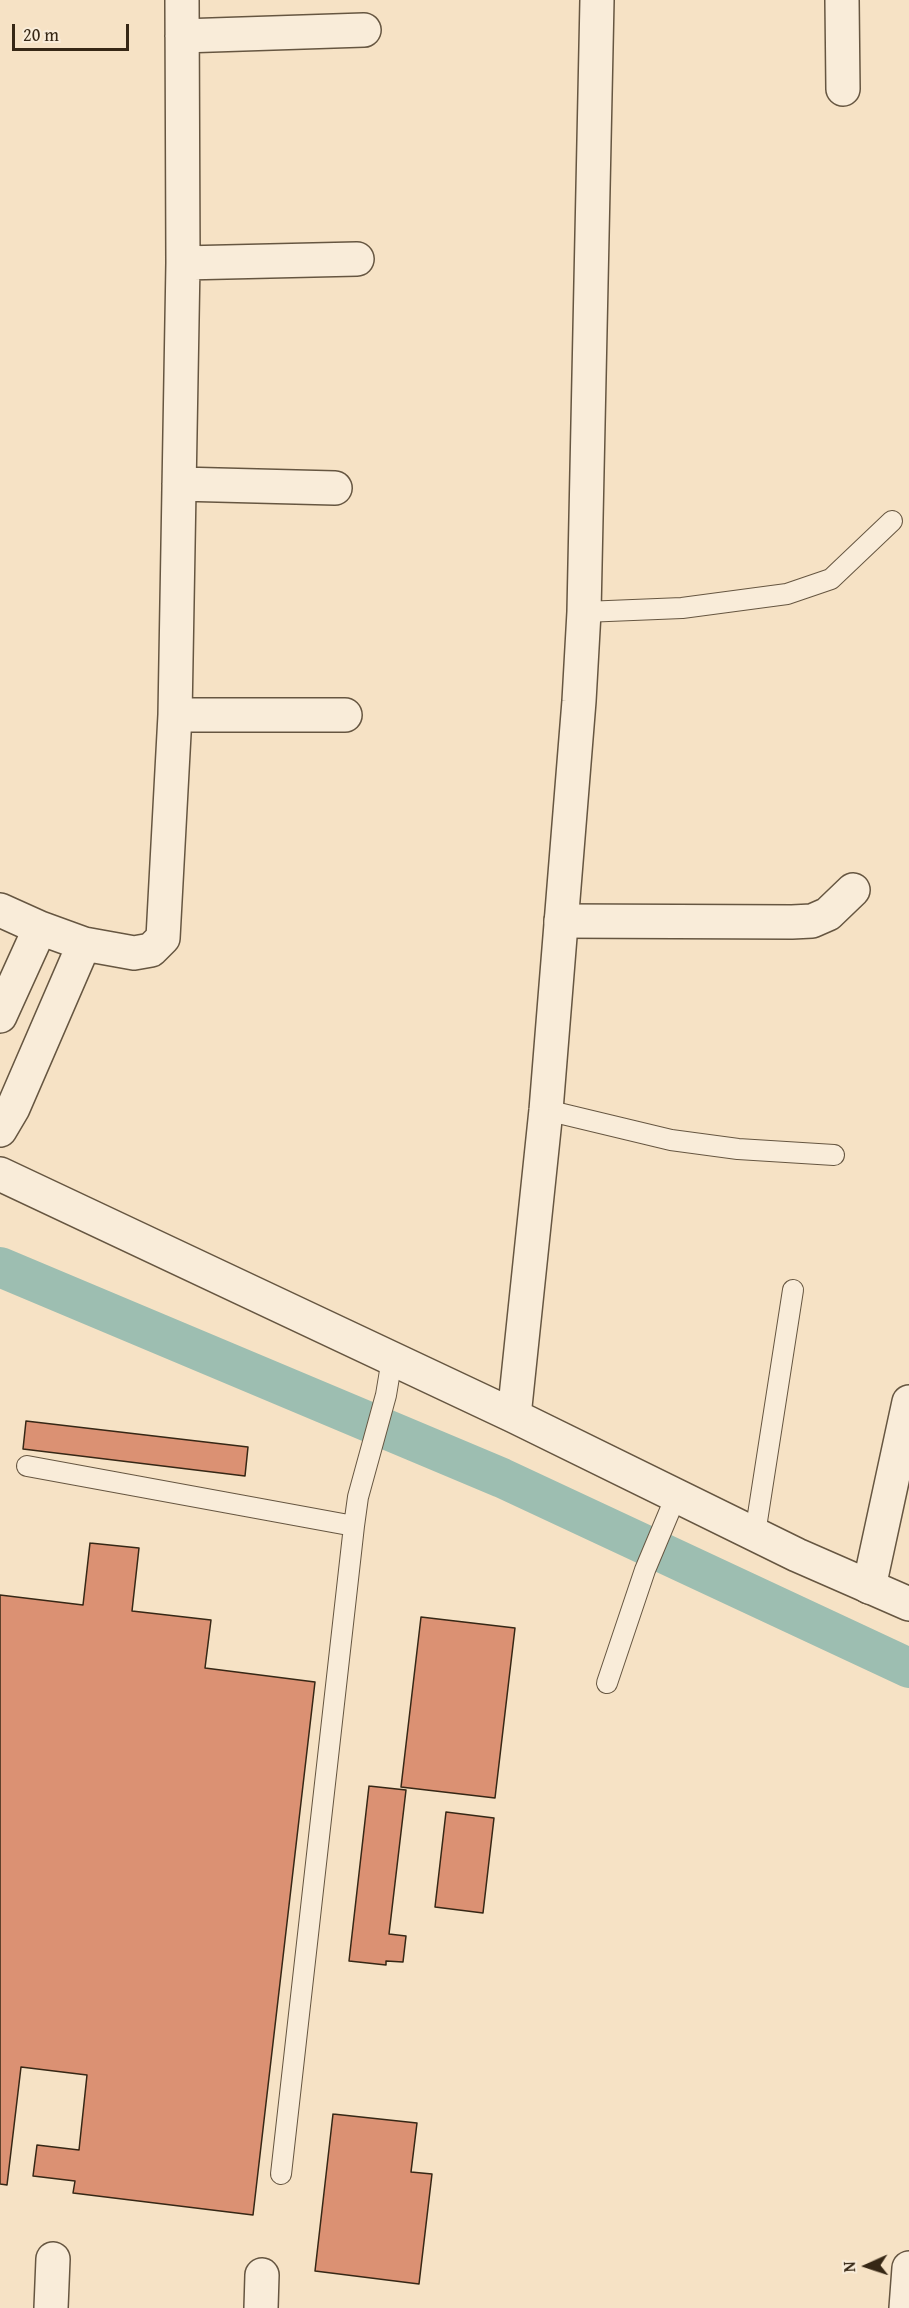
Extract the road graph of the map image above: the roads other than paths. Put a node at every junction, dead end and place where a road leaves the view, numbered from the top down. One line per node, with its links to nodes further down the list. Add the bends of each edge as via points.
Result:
1 (182, 0): 5 (street)
2 (597, 0): 12 (street)
3 (842, 0): 6 (street)
4 (364, 30): 5 (street)
5 (182, 36): 8 (street)
6 (843, 89)
7 (357, 259): 8 (street)
8 (183, 262): 9 (street)
9 (180, 484): 10 (street); 13 (street)
10 (335, 488)
11 (892, 521): 12 (lane, via 831,579 787,594 682,608)
12 (584, 612): 17 (street)
13 (176, 715): 14 (street); 19 (street, via 163,938 151,950 134,953)
14 (345, 716)
15 (853, 890): 17 (street, via 828,914 812,921)
16 (0, 910): 18 (street)
17 (561, 921): 21 (street)
18 (40, 928): 19 (street); 20 (street)
19 (84, 944): 22 (street)
20 (0, 1016)
21 (546, 1110): 23 (lane, via 671,1140); 28 (street)
22 (0, 1130)
23 (834, 1155)
24 (0, 1174): 26 (street)
25 (793, 1290): 32 (lane)
26 (392, 1359): 28 (street); 31 (lane)
27 (909, 1402): 33 (street)
28 (514, 1416): 30 (street)
29 (27, 1466): 31 (lane)
30 (672, 1506): 32 (street); 35 (lane, via 645,1570)
31 (354, 1526): 36 (lane)
32 (755, 1534): 33 (street)
33 (869, 1587): 34 (street)
34 (909, 1604)
35 (607, 1683)
36 (281, 2174)
37 (53, 2259): 40 (street)
38 (909, 2268): 42 (street)
39 (262, 2275): 41 (street)
40 (51, 2308)
41 (261, 2308)
42 (906, 2308)

